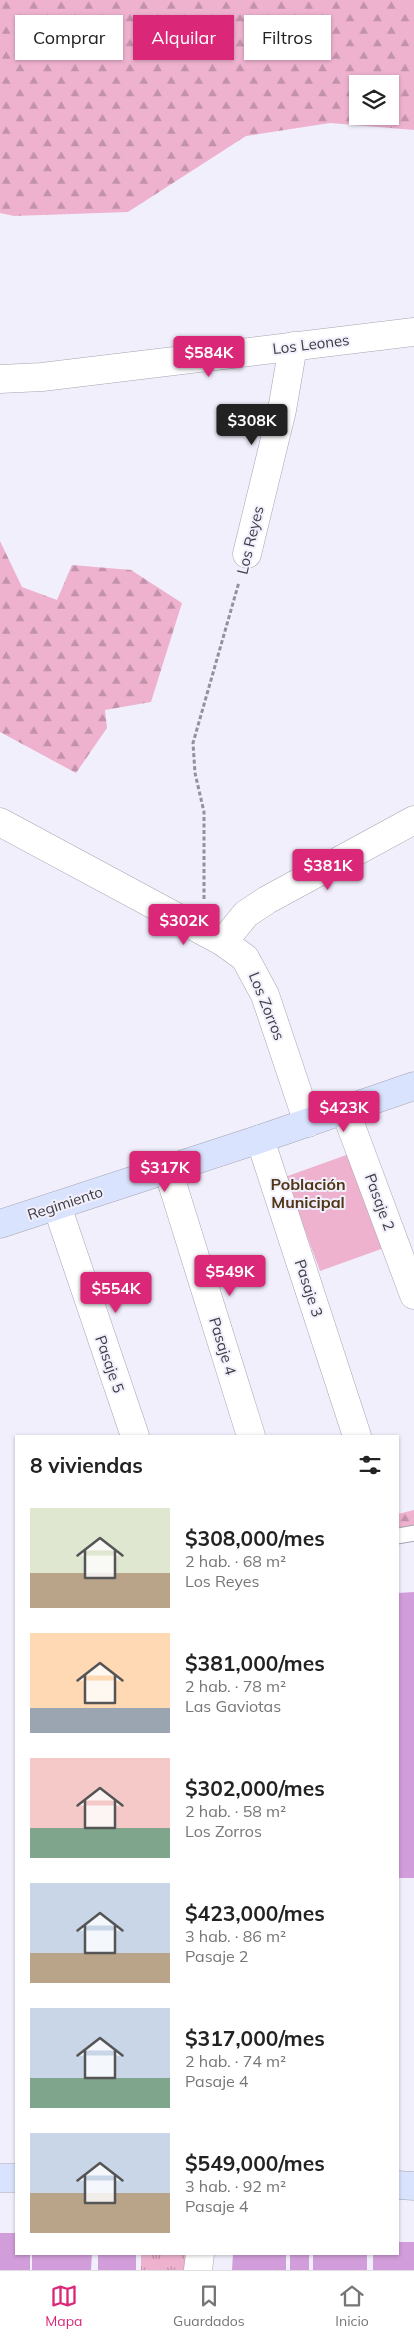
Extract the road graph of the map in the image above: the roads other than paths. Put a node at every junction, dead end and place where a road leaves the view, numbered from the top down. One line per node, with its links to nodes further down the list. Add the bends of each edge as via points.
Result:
1 (414, 332): 2 (street, Los Leones)
2 (293, 346): 3 (street, Los Leones, via 42,377); 4 (street, Los Reyes, via 282,410)
3 (0, 379)
4 (247, 554)
5 (414, 820): 7 (street, via 267,900)
6 (0, 822): 7 (street, Los Zorros)
7 (213, 937): 10 (street, Los Zorros, via 245,958 265,995)
8 (414, 1086): 9 (main road, Regimiento)
9 (345, 1110): 10 (main road, Regimiento); 15 (street, Pasaje 2)
10 (308, 1123): 11 (main road, Regimiento)
11 (260, 1139): 12 (main road, Regimiento); 18 (street, Pasaje 3)
12 (168, 1170): 13 (main road, Regimiento); 17 (street, Pasaje 4)
13 (57, 1206): 14 (main road, Regimiento); 16 (street, Pasaje 5)
14 (0, 1224)
15 (414, 1295)
16 (135, 1435)
17 (251, 1435)
18 (357, 1435)
19 (414, 1533): 20 (lane)
20 (399, 1536)
21 (0, 2178): 22 (main road)
22 (15, 2178)
23 (399, 2185): 24 (main road)
24 (414, 2186)
25 (200, 2255): 26 (street)
26 (198, 2270)

